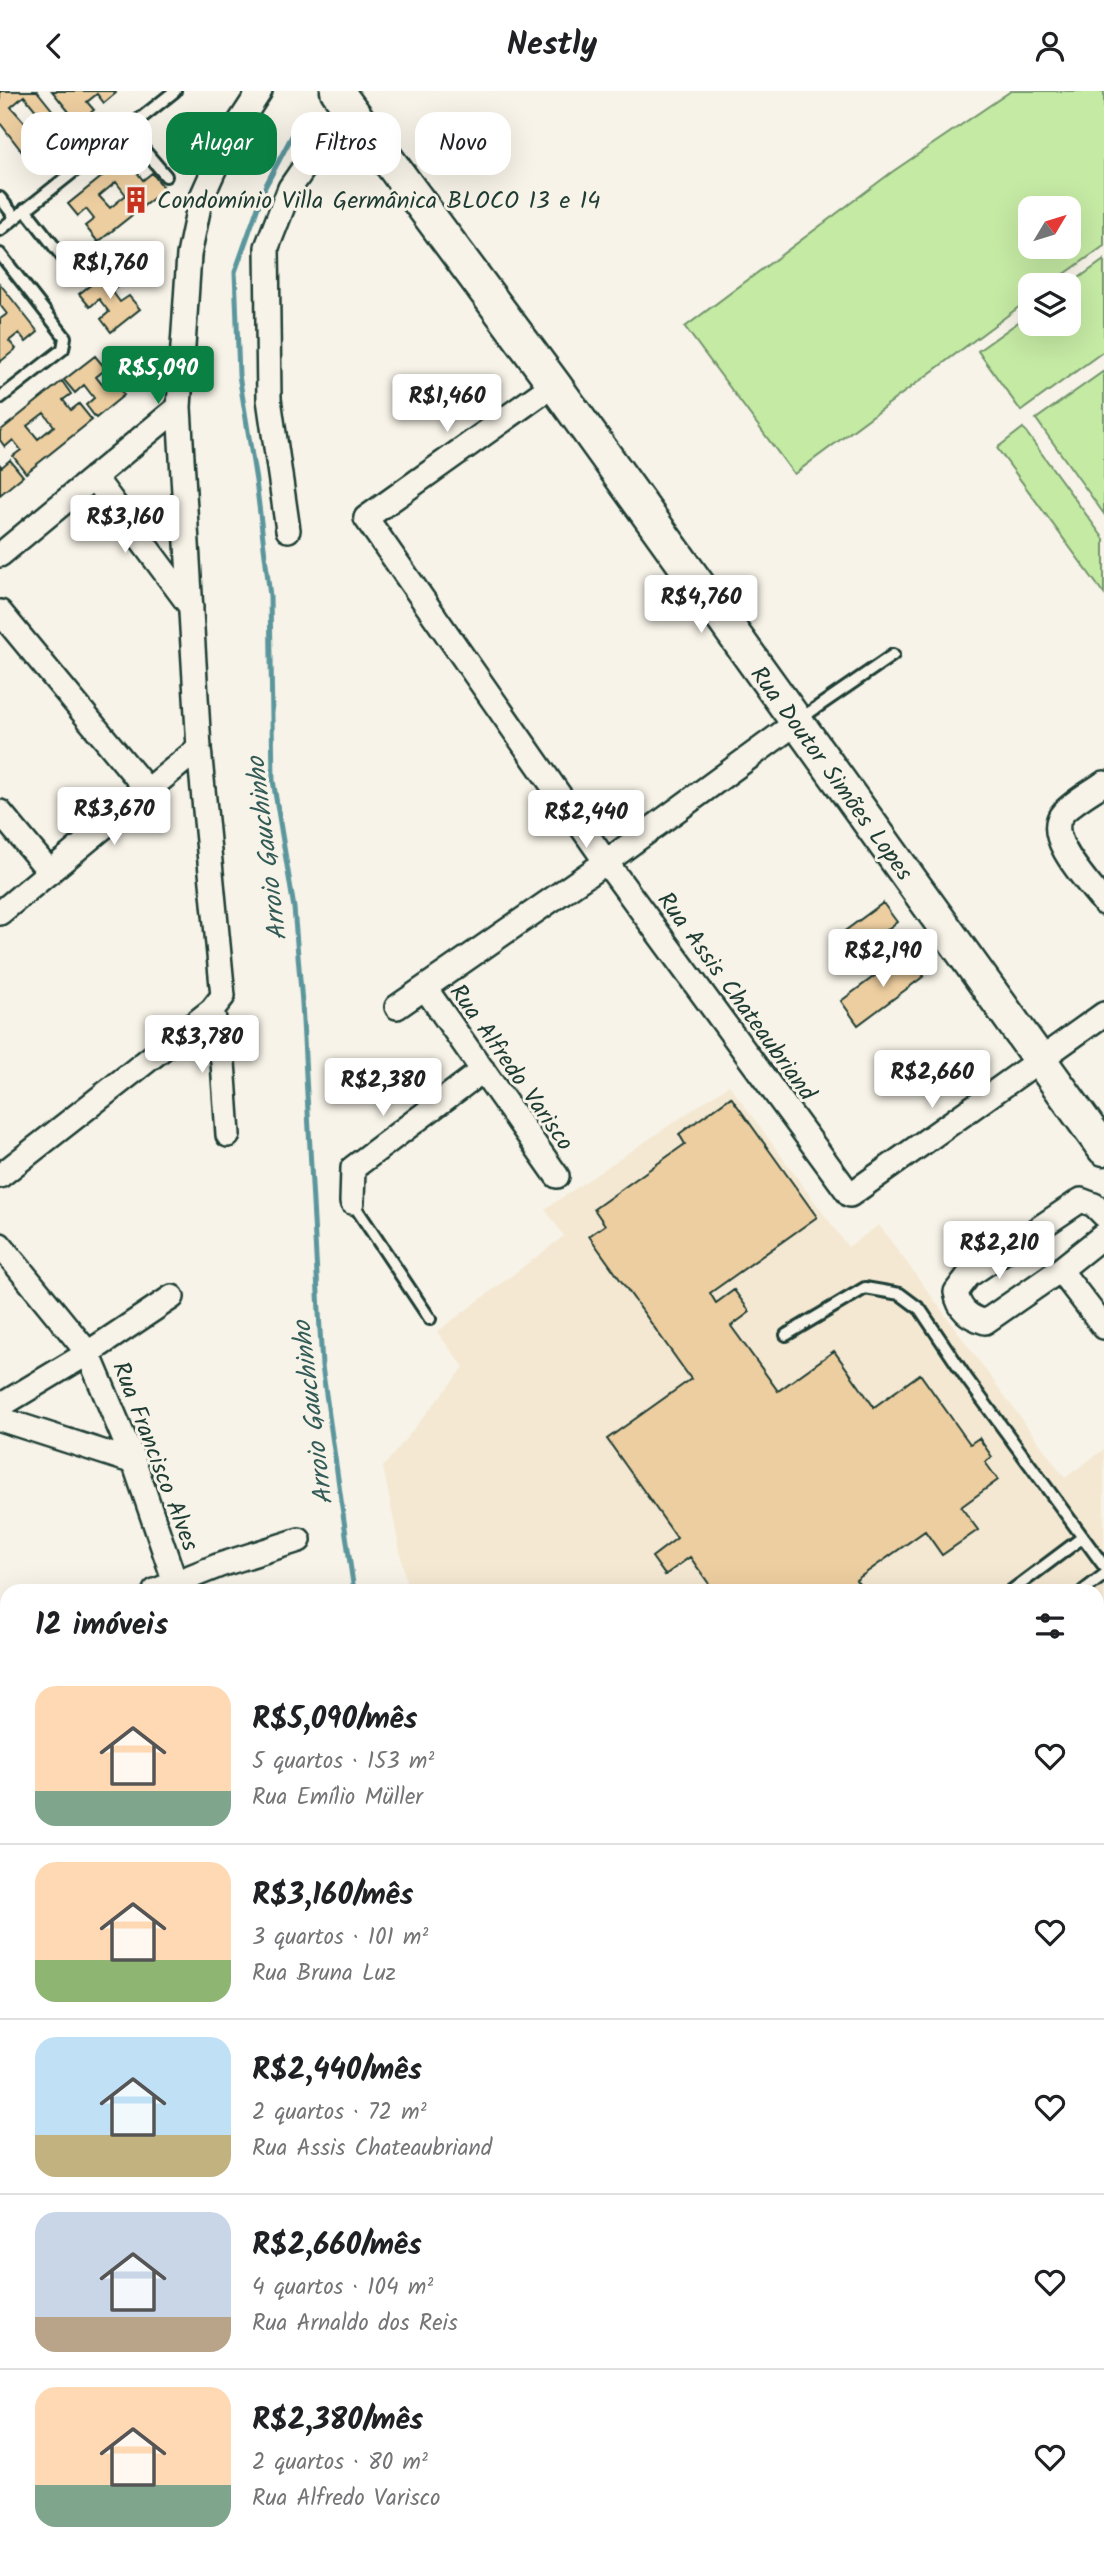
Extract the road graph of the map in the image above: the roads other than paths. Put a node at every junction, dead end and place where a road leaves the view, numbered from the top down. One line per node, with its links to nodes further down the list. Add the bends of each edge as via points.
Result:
1 (175, 91): 4 (lane)
2 (260, 91): 16 (street, via 226,143 200,201 190,255)
3 (343, 97): 14 (main road, Rua Doutor Simões Lopes); 18 (street, via 290,188 267,247 269,398)
4 (149, 112)
5 (152, 159): 7 (lane)
6 (69, 175): 9 (lane)
7 (166, 176)
8 (0, 198): 10 (lane)
9 (25, 209): 10 (lane); 13 (lane)
10 (15, 217): 11 (lane)
11 (0, 230)
12 (0, 254): 15 (lane, via 65,337 63,349)
13 (68, 264)
14 (554, 384): 23 (main road, Rua Doutor Simões Lopes); 28 (street, Rua Assis Chateaubriand, via 366,518)
15 (0, 398)
16 (179, 407): 17 (street); 20 (street)
17 (94, 477): 19 (street); 20 (street)
18 (288, 530)
19 (0, 555)
20 (191, 607): 24 (street)
21 (0, 612): 26 (street)
22 (893, 655): 23 (lane)
23 (796, 723): 28 (street); 36 (main road, Rua Doutor Simões Lopes)
24 (199, 748): 26 (street); 33 (street)
25 (1104, 783): 30 (street, via 1063,813 1057,825 1059,842)
26 (148, 790): 29 (street)
27 (0, 811): 29 (street)
28 (606, 862): 32 (street); 36 (street, Rua Assis Chateaubriand, via 850,1195)
29 (50, 872): 31 (street)
30 (1104, 903)
31 (0, 913)
32 (425, 988): 34 (street); 37 (street, Rua Alfredo Varisco)
33 (217, 1003): 38 (street); 40 (street)
34 (397, 1006)
35 (1104, 1014): 36 (street)
36 (1039, 1060): 39 (main road, Rua Doutor Simões Lopes)
37 (483, 1070): 41 (street, Rua Alfredo Varisco); 42 (street, via 353,1168)
38 (228, 1135)
39 (1104, 1149)
40 (0, 1176)
41 (557, 1176)
42 (352, 1202): 48 (lane)
43 (1104, 1215): 46 (street, via 1081,1201 968,1276 956,1292 958,1301 969,1318 985,1322)
44 (1104, 1235): 46 (street)
45 (0, 1245): 51 (street, Rua Francisco Alves)
46 (1060, 1270): 49 (street)
47 (172, 1297): 51 (street)
48 (430, 1319)
49 (1104, 1327)
50 (786, 1335): 55 (lane, via 865,1288 900,1294 920,1310)
51 (88, 1353): 52 (street); 54 (street, Rua Francisco Alves)
52 (0, 1406)
53 (0, 1419): 54 (street)
54 (134, 1462): 58 (street, Rua Francisco Alves)
55 (1083, 1537): 57 (lane); 60 (lane)
56 (299, 1541): 59 (street, via 220,1565)
57 (1104, 1566)
58 (169, 1584)
59 (179, 1584)
60 (1020, 1584)

